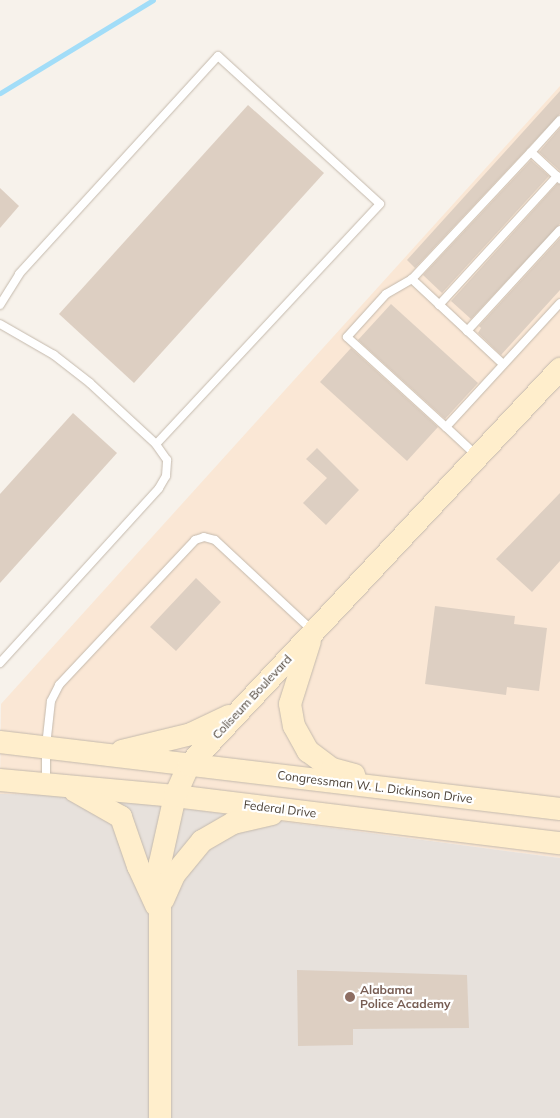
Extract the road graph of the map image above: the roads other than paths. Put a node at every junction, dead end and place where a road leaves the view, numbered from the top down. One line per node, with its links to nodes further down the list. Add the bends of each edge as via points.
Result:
1 (560, 120): 2 (lane)
2 (531, 152): 3 (lane); 5 (lane)
3 (558, 177): 8 (lane)
4 (560, 230): 10 (lane)
5 (412, 280): 8 (lane); 13 (lane, via 386,294 348,337)
6 (560, 303): 11 (lane)
7 (0, 305): 14 (lane, via 19,274 218,56 380,204)
8 (439, 305): 10 (lane)
9 (0, 324): 14 (lane, via 54,355 90,383)
10 (467, 331): 11 (lane)
11 (503, 364): 13 (lane)
12 (558, 375): 15 (main road, Coliseum Boulevard)
13 (446, 427): 15 (lane)
14 (156, 444): 17 (lane, via 166,460 166,476 159,488)
15 (477, 456): 16 (main road, Coliseum Boulevard)
16 (313, 631): 18 (main road, Coliseum Boulevard); 20 (lane, via 215,540 204,536 195,540 59,685 51,701); 25 (main road, via 290,704 294,726 308,750 332,769)
17 (0, 663)
18 (240, 711): 21 (main road, via 191,734); 22 (main road, Coliseum Boulevard)
19 (0, 742): 20 (main road)
20 (46, 746): 21 (main road); 24 (lane)
21 (109, 754): 22 (main road)
22 (189, 765): 25 (main road, Congressman W. L. Dickinson Drive); 26 (main road, Coliseum Boulevard)
23 (0, 780): 24 (main road, Federal Drive)
24 (52, 784): 26 (main road, Federal Drive); 30 (main road, via 92,798 121,817 138,866)
25 (408, 791): 27 (main road, Congressman W. L. Dickinson Drive)
26 (175, 796): 28 (main road, Federal Drive); 30 (main road, Coliseum Boulevard, via 160,863)
27 (560, 809)
28 (290, 810): 29 (main road, Federal Drive); 30 (main road, via 233,823 202,841 174,875)
29 (560, 842)
30 (159, 910): 31 (main road, Coliseum Boulevard)
31 (160, 1118)

